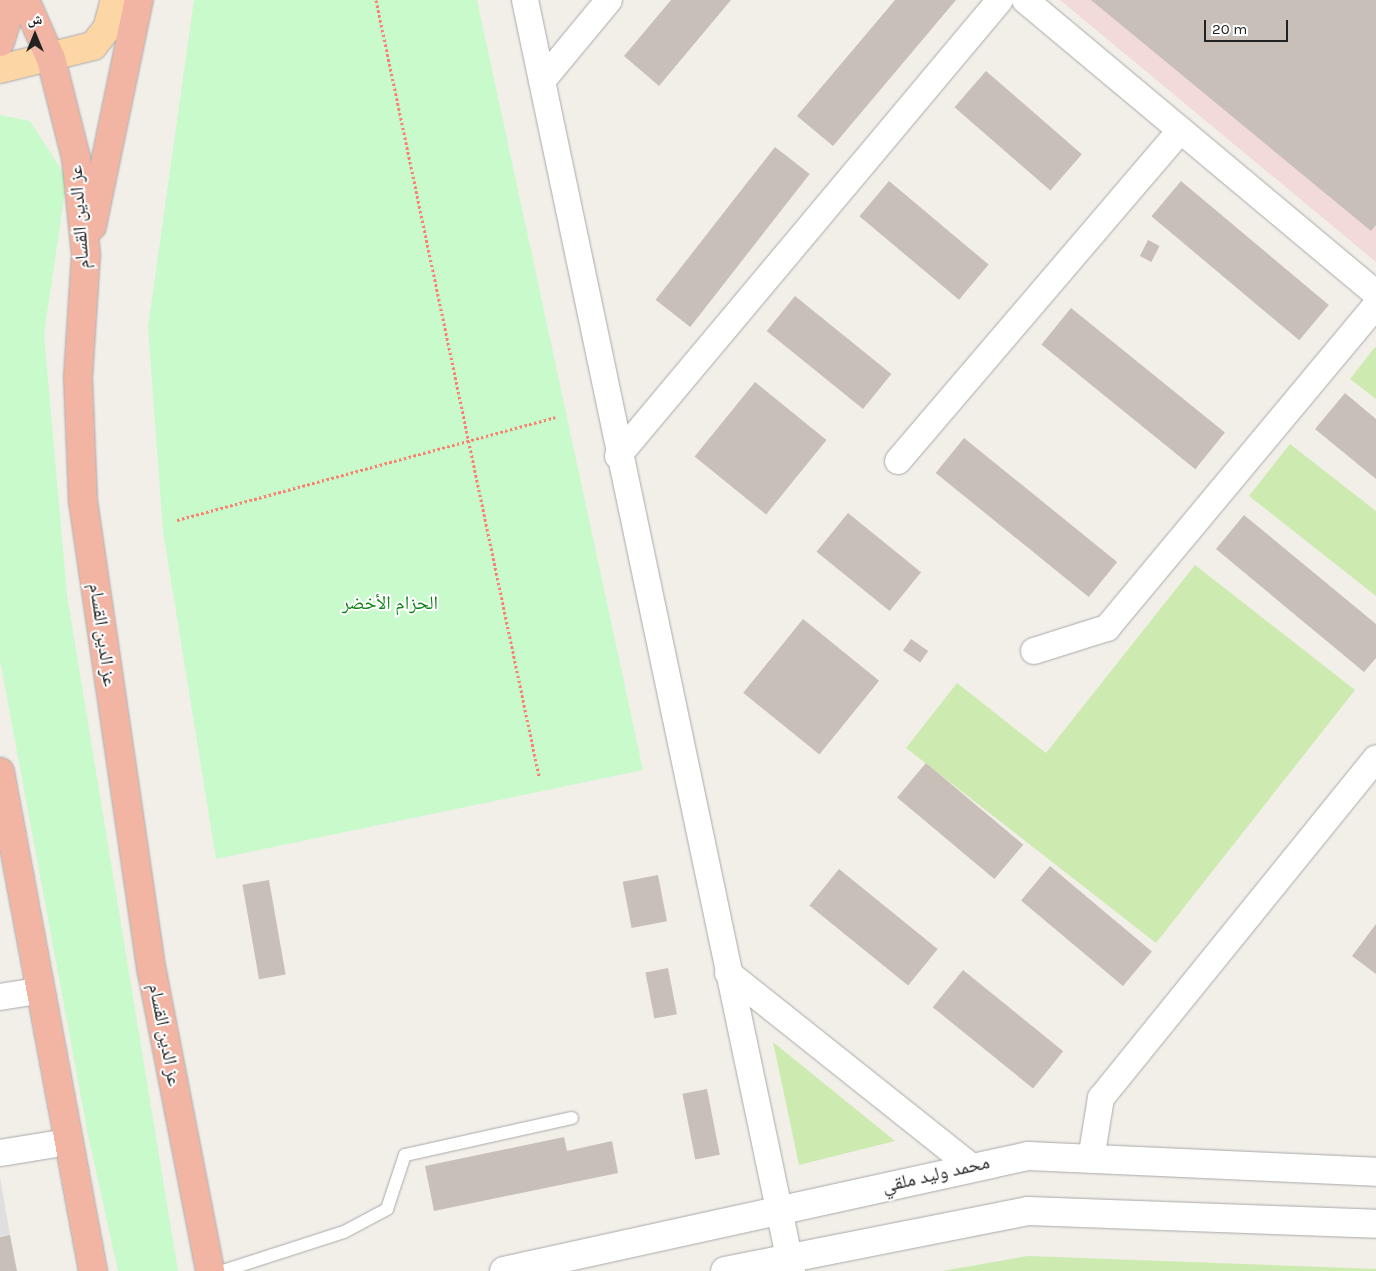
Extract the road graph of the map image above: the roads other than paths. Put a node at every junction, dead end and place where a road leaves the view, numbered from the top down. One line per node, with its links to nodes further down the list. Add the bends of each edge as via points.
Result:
1 (13, 0): 9 (highway)
2 (25, 0): 10 (highway, عز الدين القسام)
3 (114, 0): 10 (main road, via 101,39 83,51)
4 (139, 0): 14 (highway)
5 (525, 0): 12 (street)
6 (609, 0): 12 (street)
7 (1000, 0): 17 (street)
8 (1026, 0): 13 (street)
9 (0, 42)
10 (51, 59): 11 (main road); 14 (highway, عز الدين القسام, via 76,158)
11 (0, 69)
12 (542, 81): 17 (street)
13 (1181, 130): 15 (street); 18 (street)
14 (86, 254): 35 (highway, عز الدين القسام, via 78,377 83,501 152,972)
15 (1376, 293)
16 (1376, 305): 19 (street, via 1107,628)
17 (618, 456): 22 (street)
18 (898, 461)
19 (1034, 651)
20 (1376, 759): 28 (street, via 1100,1098)
21 (0, 772): 23 (highway)
22 (728, 973): 29 (street); 31 (street)
23 (38, 991): 24 (street); 26 (highway)
24 (0, 997)
25 (572, 1118): 36 (lane, via 405,1154 387,1209 344,1232)
26 (68, 1142): 27 (street); 34 (highway)
27 (0, 1153)
28 (1091, 1159): 29 (street, محمد وليد ملقي, via 1028,1156); 30 (street, محمد وليد ملقي)
29 (971, 1166): 31 (street, محمد وليد ملقي)
30 (1376, 1172)
31 (780, 1212): 33 (street); 37 (street, محمد وليد ملقي)
32 (1376, 1224): 33 (street, via 1028,1211)
33 (791, 1264): 38 (street)
34 (93, 1271)
35 (210, 1271)
36 (223, 1271)
37 (504, 1271)
38 (726, 1271)

